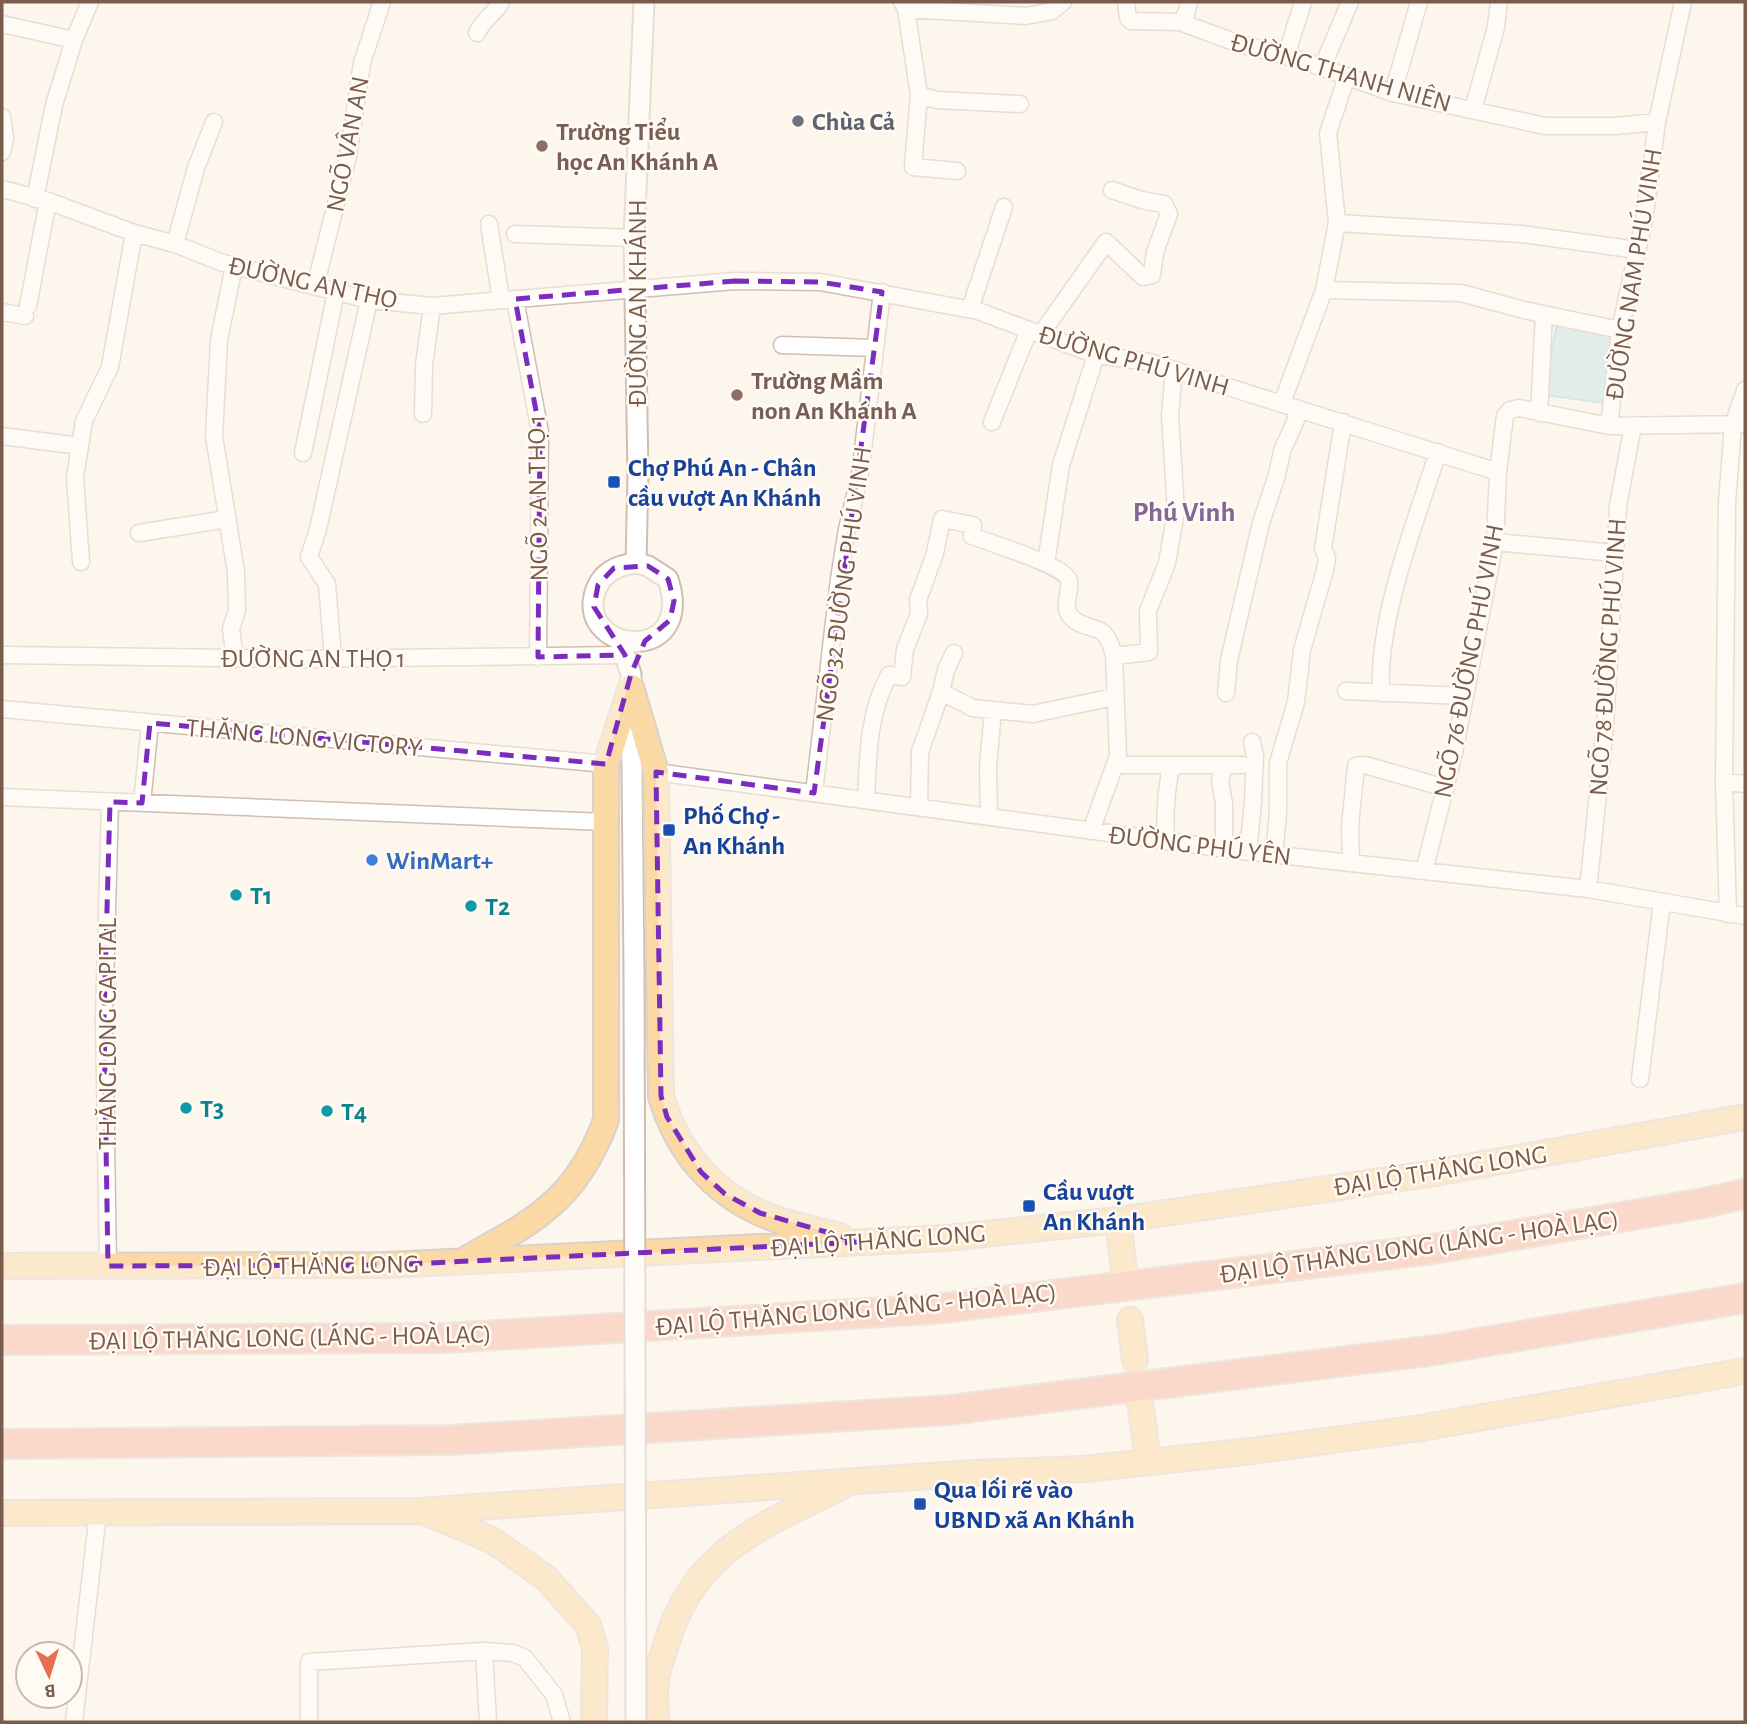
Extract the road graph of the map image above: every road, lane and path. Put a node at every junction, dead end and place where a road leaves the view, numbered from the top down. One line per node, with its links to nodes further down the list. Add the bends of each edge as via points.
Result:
1 (90, 2): 18 (street)
2 (382, 2): 43 (street, NGÕ VÂN AN, via 362,63 348,156)
3 (501, 2): 17 (street)
4 (644, 2): 39 (street, ĐƯỜNG AN KHÁNH)
5 (1063, 2): 14 (street, via 1052,10)
6 (1126, 2): 15 (street, ĐƯỜNG THANH NIÊN, via 1131,21)
7 (1189, 2): 15 (street)
8 (1303, 2): 19 (street)
9 (1350, 2): 20 (street)
10 (1419, 2): 22 (street)
11 (1499, 2): 25 (street)
12 (1683, 2): 28 (street, ĐƯỜNG NAM PHÚ VINH)
13 (904, 6): 14 (street, via 1026,16); 23 (street)
14 (1039, 8)
15 (1180, 22): 19 (street, ĐƯỜNG THANH NIÊN)
16 (2, 24): 18 (street)
17 (477, 33)
18 (74, 40): 33 (street, via 54,105)
19 (1286, 56): 20 (street, ĐƯỜNG THANH NIÊN)
20 (1322, 68): 21 (street, ĐƯỜNG THANH NIÊN)
21 (1347, 76): 22 (street, ĐƯỜNG THANH NIÊN); 35 (street, via 1328,133)
22 (1394, 93): 25 (street, ĐƯỜNG THANH NIÊN)
23 (919, 95): 24 (street); 30 (street, via 913,167)
24 (1020, 104)
25 (1474, 110): 28 (street, ĐƯỜNG THANH NIÊN, via 1545,125)
26 (2, 117): 29 (street)
27 (214, 122): 40 (street, via 195,168)
28 (1657, 122): 41 (street, ĐƯỜNG NAM PHÚ VINH)
29 (2, 152)
30 (957, 171)
31 (2, 188): 33 (street, ĐƯỜNG AN THỌ)
32 (1112, 190): 55 (street, via 1164,204 1169,214 1155,251 1152,275 1143,277 1106,242)
33 (41, 200): 37 (street, ĐƯỜNG AN THỌ); 52 (street, via 26,311)
34 (1004, 206): 51 (street)
35 (1337, 223): 41 (street, via 1522,234); 45 (street)
36 (489, 224): 49 (street, NGÕ 2 AN THỌ 1)
37 (134, 233): 40 (street, ĐƯỜNG AN THỌ); 70 (street, via 110,367 84,421)
38 (515, 234): 39 (street)
39 (634, 238): 44 (street, ĐƯỜNG AN KHÁNH)
40 (175, 244): 42 (street, ĐƯỜNG AN THỌ)
41 (1637, 250): 54 (street, ĐƯỜNG NAM PHÚ VINH)
42 (234, 266): 43 (street, ĐƯỜNG AN THỌ); 74 (street, via 219,340 214,436)
43 (315, 287): 46 (street, ĐƯỜNG AN THỌ)
44 (637, 287): 47 (street, ĐƯỜNG PHÚ VINH, via 820,282); 49 (street, ĐƯỜNG AN THỌ); 79 (street, ĐƯỜNG AN KHÁNH)
45 (1324, 290): 53 (street, via 1461,293); 61 (street)
46 (336, 292): 48 (street, ĐƯỜNG AN THỌ); 72 (street)
47 (882, 292): 51 (street, ĐƯỜNG PHÚ VINH); 57 (street, NGÕ 32 ĐƯỜNG PHÚ VINH)
48 (369, 300): 50 (street, ĐƯỜNG AN THỌ); 87 (street, via 309,557 327,584)
49 (508, 300): 50 (street, ĐƯỜNG AN THỌ); 85 (street, NGÕ 2 AN THỌ 1, via 540,432)
50 (432, 306): 63 (street)
51 (970, 309): 55 (street, ĐƯỜNG PHÚ VINH)
52 (2, 312)
53 (1544, 314): 54 (street); 62 (street)
54 (1620, 330): 68 (street, ĐƯỜNG NAM PHÚ VINH)
55 (1035, 332): 58 (street, ĐƯỜNG PHÚ VINH); 64 (street)
56 (782, 345): 57 (street)
57 (875, 348): 108 (street, NGÕ 32 ĐƯỜNG PHÚ VINH, via 860,474 839,579)
58 (1096, 355): 59 (street, ĐƯỜNG PHÚ VINH); 80 (street, via 1061,465)
59 (1174, 370): 61 (street, ĐƯỜNG PHÚ VINH); 84 (street, via 1170,415 1175,511 1167,563 1148,611 1149,652)
60 (1745, 390): 67 (street)
61 (1289, 406): 65 (street, ĐƯỜNG PHÚ VINH); 92 (street, via 1296,420 1258,533 1229,660)
62 (1539, 413): 68 (street); 73 (street, NGÕ 76 ĐƯỜNG PHÚ VINH, via 1519,408 1505,416)
63 (423, 414)
64 (992, 422)
65 (1343, 422): 71 (street, ĐƯỜNG PHÚ VINH); 120 (street, via 1323,549 1325,570 1278,763)
66 (1633, 425): 67 (street); 68 (street); 77 (street, NGÕ 78 ĐƯỜNG PHÚ VINH, via 1618,506)
67 (1739, 425): 105 (street, via 1727,502)
68 (1609, 426)
69 (2, 436): 70 (street)
70 (80, 446): 78 (street, via 75,477)
71 (1438, 452): 73 (street, ĐƯỜNG PHÚ VINH); 91 (street, via 1393,595 1383,640)
72 (303, 453)
73 (1498, 472): 76 (street, NGÕ 76 ĐƯỜNG PHÚ VINH)
74 (228, 519): 75 (street); 86 (street, via 236,572 237,610 231,629)
75 (139, 533)
76 (1496, 542): 77 (street); 93 (street, NGÕ 76 ĐƯỜNG PHÚ VINH)
77 (1615, 554): 123 (street, NGÕ 78 ĐƯỜNG PHÚ VINH, via 1605,727)
78 (81, 562)
79 (636, 563): 81 (street, via 668,579 674,601 666,628); 88 (street, via 614,568 594,595 596,618)
80 (1046, 564): 84 (street, via 1067,576 1069,615 1104,633); 110 (street, via 972,536 973,525 942,519 918,600 919,614 905,649 902,677 889,675 877,702)
81 (645, 641): 88 (street); 88 (street, via 631,643)
82 (954, 653): 90 (street)
83 (2, 655): 86 (street, ĐƯỜNG AN THỌ 1)
84 (1114, 656): 94 (street)
85 (538, 657): 87 (street, ĐƯỜNG AN THỌ 1); 88 (street, ĐƯỜNG AN THỌ 1)
86 (235, 659): 87 (street, ĐƯỜNG AN THỌ 1)
87 (333, 659)
88 (627, 664): 99 (main road); 104 (main road); 154 (street, bridge, via 634,970)
89 (1346, 691): 91 (street)
90 (941, 692): 96 (street, via 973,708); 113 (street, via 920,752)
91 (1381, 692): 93 (street)
92 (1226, 693)
93 (1464, 696): 107 (street, NGÕ 76 ĐƯỜNG PHÚ VINH)
94 (1114, 697): 96 (street, via 1033,714); 100 (street)
95 (2, 709): 97 (street, THĂNG LONG VICTORY)
96 (993, 710): 114 (street)
97 (150, 723): 99 (street, THĂNG LONG VICTORY); 112 (street)
98 (1252, 742): 119 (street, via 1255,756)
99 (606, 764): 115 (main road)
100 (1115, 765): 101 (street); 116 (street)
101 (1177, 765): 102 (street); 117 (street, via 1170,771 1167,790)
102 (1224, 765): 103 (street); 118 (street, via 1220,781)
103 (1243, 765)
104 (656, 772): 108 (street, ĐƯỜNG PHÚ YÊN); 131 (main road, via 661,1096 667,1117 701,1172 725,1194 760,1213)
105 (1724, 782): 106 (street); 125 (street)
106 (1745, 784)
107 (1446, 788): 121 (street, via 1356,766); 122 (street, NGÕ 76 ĐƯỜNG PHÚ VINH)
108 (814, 793): 110 (street, ĐƯỜNG PHÚ YÊN)
109 (2, 797): 111 (street)
110 (866, 800): 113 (street, ĐƯỜNG PHÚ YÊN)
111 (110, 802): 112 (street); 134 (street, THĂNG LONG CAPITAL, via 104,1018)
112 (142, 803): 115 (street)
113 (919, 807): 114 (street, ĐƯỜNG PHÚ YÊN)
114 (989, 817): 116 (street, ĐƯỜNG PHÚ YÊN)
115 (605, 822): 132 (main road, via 606,1120 577,1175 546,1209)
116 (1091, 831): 117 (street, ĐƯỜNG PHÚ YÊN)
117 (1166, 841): 118 (street, ĐƯỜNG PHÚ YÊN)
118 (1224, 849): 119 (street, ĐƯỜNG PHÚ YÊN)
119 (1248, 852): 120 (street, ĐƯỜNG PHÚ YÊN)
120 (1274, 855): 121 (street, ĐƯỜNG PHÚ YÊN)
121 (1351, 863): 122 (street, ĐƯỜNG PHÚ YÊN)
122 (1424, 871): 123 (street, ĐƯỜNG PHÚ YÊN)
123 (1588, 889): 124 (street, ĐƯỜNG PHÚ YÊN)
124 (1662, 902): 125 (street, ĐƯỜNG PHÚ YÊN); 127 (street)
125 (1728, 914): 126 (street, ĐƯỜNG PHÚ YÊN)
126 (1745, 916)
127 (1640, 1079)
128 (1745, 1117): 130 (main road, ĐẠI LỘ THĂNG LONG, via 1435,1173)
129 (1745, 1194): 138 (highway, ĐẠI LỘ THĂNG LONG (LÁNG - HOÀ LẠC), via 1433,1249 935,1309 447,1338)
130 (1118, 1220): 131 (main road, ĐẠI LỘ THĂNG LONG); 135 (main road)
131 (862, 1242): 132 (main road, ĐẠI LỘ THĂNG LONG)
132 (461, 1262): 134 (main road, ĐẠI LỘ THĂNG LONG)
133 (2, 1266): 134 (main road, ĐẠI LỘ THĂNG LONG)
134 (108, 1266)
135 (1125, 1279)
136 (1745, 1298): 142 (highway, via 1436,1350 949,1410 450,1440)
137 (1130, 1320): 139 (main road)
138 (2, 1340)
139 (1135, 1360)
140 (1745, 1371): 143 (main road, via 1437,1425)
141 (1139, 1394): 143 (main road)
142 (2, 1444)
143 (1148, 1462): 144 (main road)
144 (853, 1482): 145 (main road); 155 (main road, via 767,1523 729,1547 697,1580 672,1620 656,1679)
145 (420, 1511): 147 (main road); 153 (main road, via 492,1540 546,1578 588,1625 594,1648)
146 (2, 1513): 147 (main road)
147 (98, 1513): 149 (street)
148 (484, 1651): 150 (street, via 309,1662); 151 (street); 152 (street, via 525,1658 554,1695)
149 (74, 1722)
150 (309, 1722)
151 (488, 1722)
152 (562, 1722)
153 (594, 1722)
154 (636, 1722)
155 (656, 1722)

